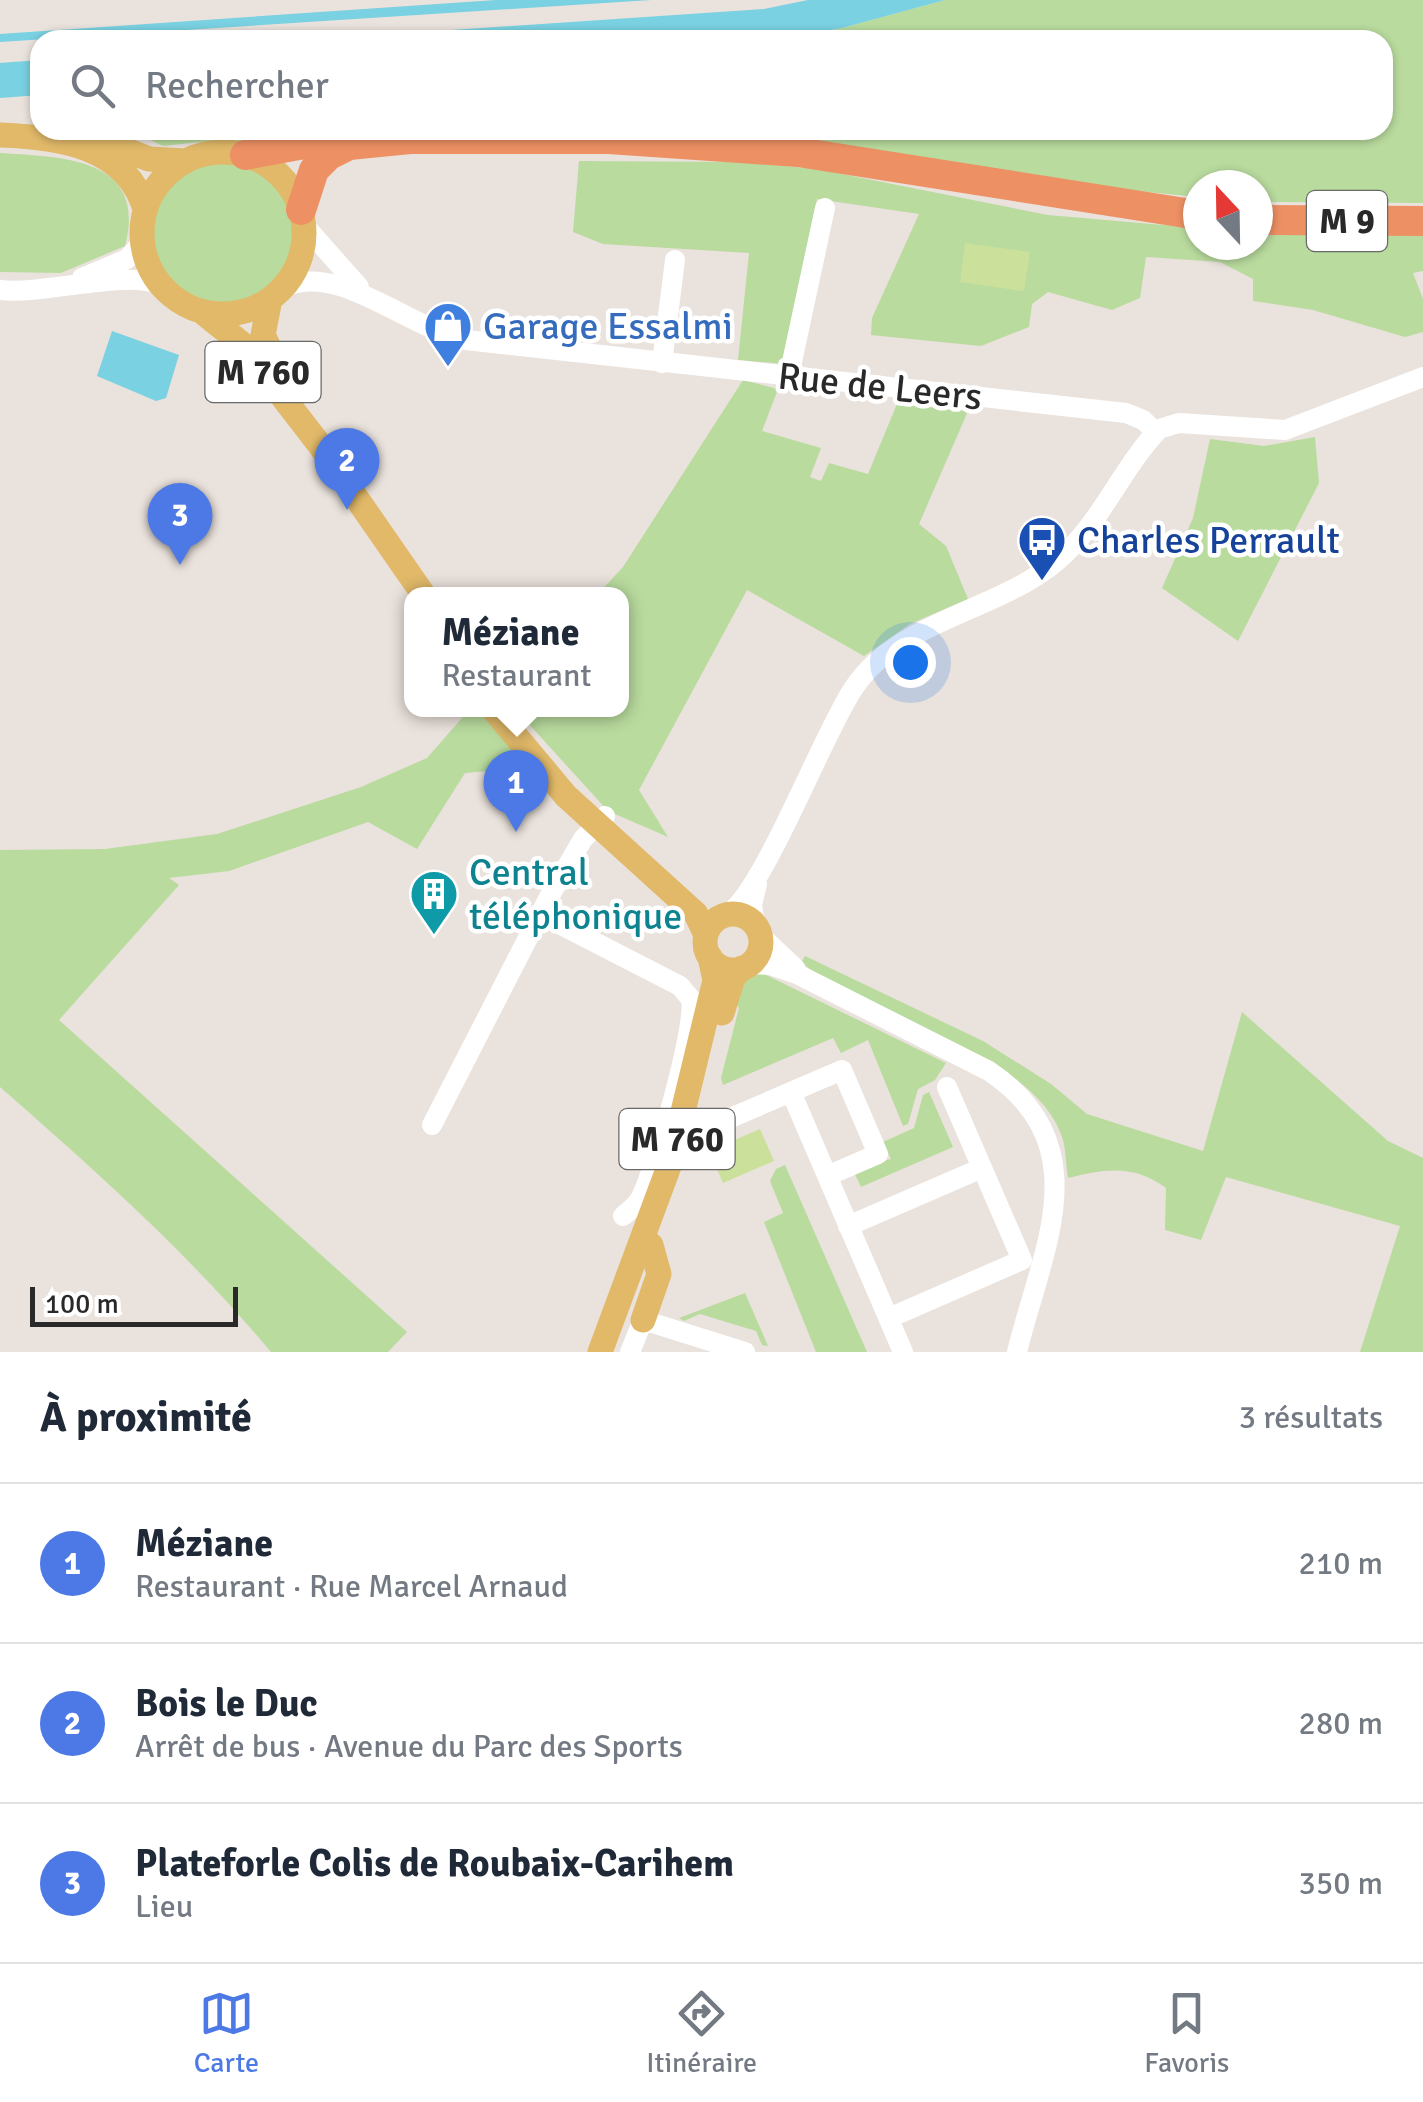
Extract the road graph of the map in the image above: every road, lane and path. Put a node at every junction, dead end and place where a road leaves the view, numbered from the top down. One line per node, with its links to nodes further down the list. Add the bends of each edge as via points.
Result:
1 (30, 129): 2 (main road)
2 (0, 133): 3 (main road)
3 (30, 137)
4 (49, 140): 12 (main road, via 113,162 133,179)
5 (93, 140): 10 (main road, via 149,159)
6 (317, 140): 9 (highway)
7 (400, 140): 14 (highway, via 335,151 314,170)
8 (632, 140): 13 (highway, via 730,144)
9 (245, 155): 10 (main road, via 211,153); 14 (main road, via 277,172)
10 (186, 161): 12 (main road, via 158,184)
11 (824, 208): 26 (street)
12 (145, 209): 17 (main road)
13 (1183, 213)
14 (302, 218): 22 (main road, via 300,258); 23 (street, Rue de Leers)
15 (1273, 220): 16 (highway, M 9)
16 (1423, 220)
17 (142, 242): 19 (main road); 21 (street, via 122,262)
18 (675, 260): 25 (street)
19 (158, 284): 21 (street, via 134,279); 24 (main road)
20 (0, 290): 21 (street)
21 (48, 290)
22 (277, 293): 23 (street, Rue de Leers, via 304,280 325,280); 24 (main road, via 235,314); 29 (main road, M 760, via 262,326 265,343)
23 (371, 299): 25 (street, Rue de Leers, via 420,326 466,340)
24 (197, 310): 29 (main road, M 760, via 234,335)
25 (662, 363): 26 (street, Rue de Leers)
26 (788, 376): 28 (street, Rue de Leers, via 1126,413)
27 (1423, 377): 28 (street, via 1285,430 1174,423)
28 (1156, 432): 34 (street, via 1058,560 898,644 864,674)
29 (319, 444): 30 (main road, M 760)
30 (417, 587)
31 (501, 717): 33 (main road)
32 (516, 717): 33 (main road)
33 (600, 821): 35 (street); 36 (main road, via 708,908); 38 (main road, via 696,914)
34 (764, 863): 36 (street, via 741,903); 37 (street, via 754,894)
35 (540, 914): 43 (street); 47 (street, via 680,986 691,999 691,1023 654,1161 638,1204)
36 (726, 915): 37 (main road, via 741,915); 38 (main road)
37 (758, 929): 39 (main road, via 760,949); 40 (street, via 771,950)
38 (708, 946): 39 (main road, via 724,968); 50 (main road, M 760, via 715,980)
39 (746, 966): 40 (street, via 770,965); 50 (main road, M 760, via 729,986 688,1148 651,1245 660,1274)
40 (816, 984): 49 (street, via 989,1070 1036,1118 1051,1152 1057,1198)
41 (947, 1088): 45 (street)
42 (791, 1092): 44 (street); 46 (street); 46 (street, via 842,1070 857,1104 878,1154)
43 (432, 1126)
44 (714, 1126)
45 (982, 1168): 48 (street); 51 (street, via 1022,1260)
46 (827, 1176): 48 (street)
47 (623, 1216)
48 (848, 1226): 51 (street)
49 (1031, 1297): 57 (street); 58 (street)
50 (627, 1317): 52 (main road, M 760); 53 (main road, M 760); 54 (street); 55 (street)
51 (888, 1318): 56 (street)
52 (600, 1352)
53 (608, 1352)
54 (630, 1352)
55 (745, 1352)
56 (903, 1352)
57 (1008, 1352)
58 (1017, 1352)

